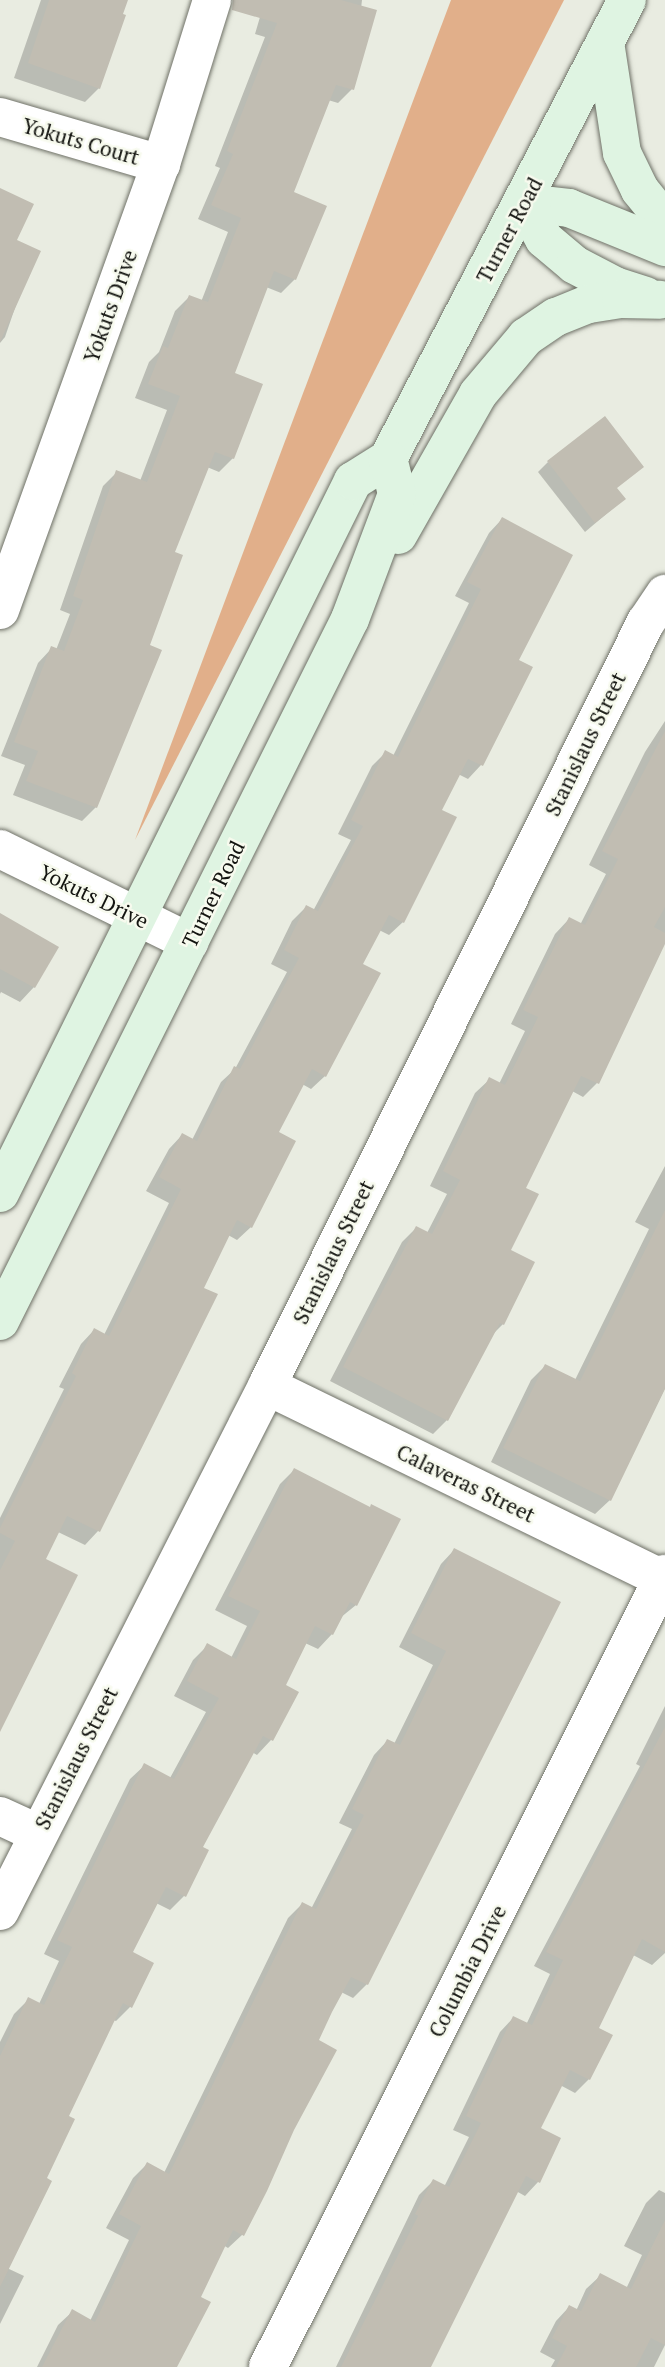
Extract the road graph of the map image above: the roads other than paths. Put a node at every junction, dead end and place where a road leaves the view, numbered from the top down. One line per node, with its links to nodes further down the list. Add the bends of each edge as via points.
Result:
1 (212, 0): 5 (street, Yokuts Drive)
2 (627, 0): 3 (main road, Turner Road)
3 (605, 42): 6 (main road, Turner Road); 7 (main road, via 622,153 640,190)
4 (0, 117): 5 (street, Yokuts Court)
5 (161, 164): 12 (street, Yokuts Drive)
6 (524, 202): 8 (main road, via 569,208); 9 (main road, via 544,239 575,265 615,286); 10 (main road, Turner Road)
7 (665, 221)
8 (665, 247)
9 (662, 301): 13 (main road, via 621,299 589,304 556,317 526,337 478,394)
10 (388, 459): 13 (main road, Turner Road, via 397,494); 15 (main road, Turner Road, via 353,481)
11 (665, 594): 19 (street, Stanislaus Street, via 646,622)
12 (0, 610)
13 (350, 619): 16 (main road, Turner Road)
14 (0, 849): 15 (street, Yokuts Drive)
15 (138, 918): 16 (street, Yokuts Drive); 17 (main road, Turner Road)
16 (189, 942): 18 (main road, Turner Road)
17 (0, 1193)
18 (0, 1321)
19 (267, 1386): 20 (street, Calaveras Street); 22 (street, Stanislaus Street)
20 (664, 1578): 24 (street, Columbia Drive)
21 (0, 1816): 22 (street)
22 (37, 1833): 23 (street, Stanislaus Street)
23 (0, 1910)
24 (268, 2367)

